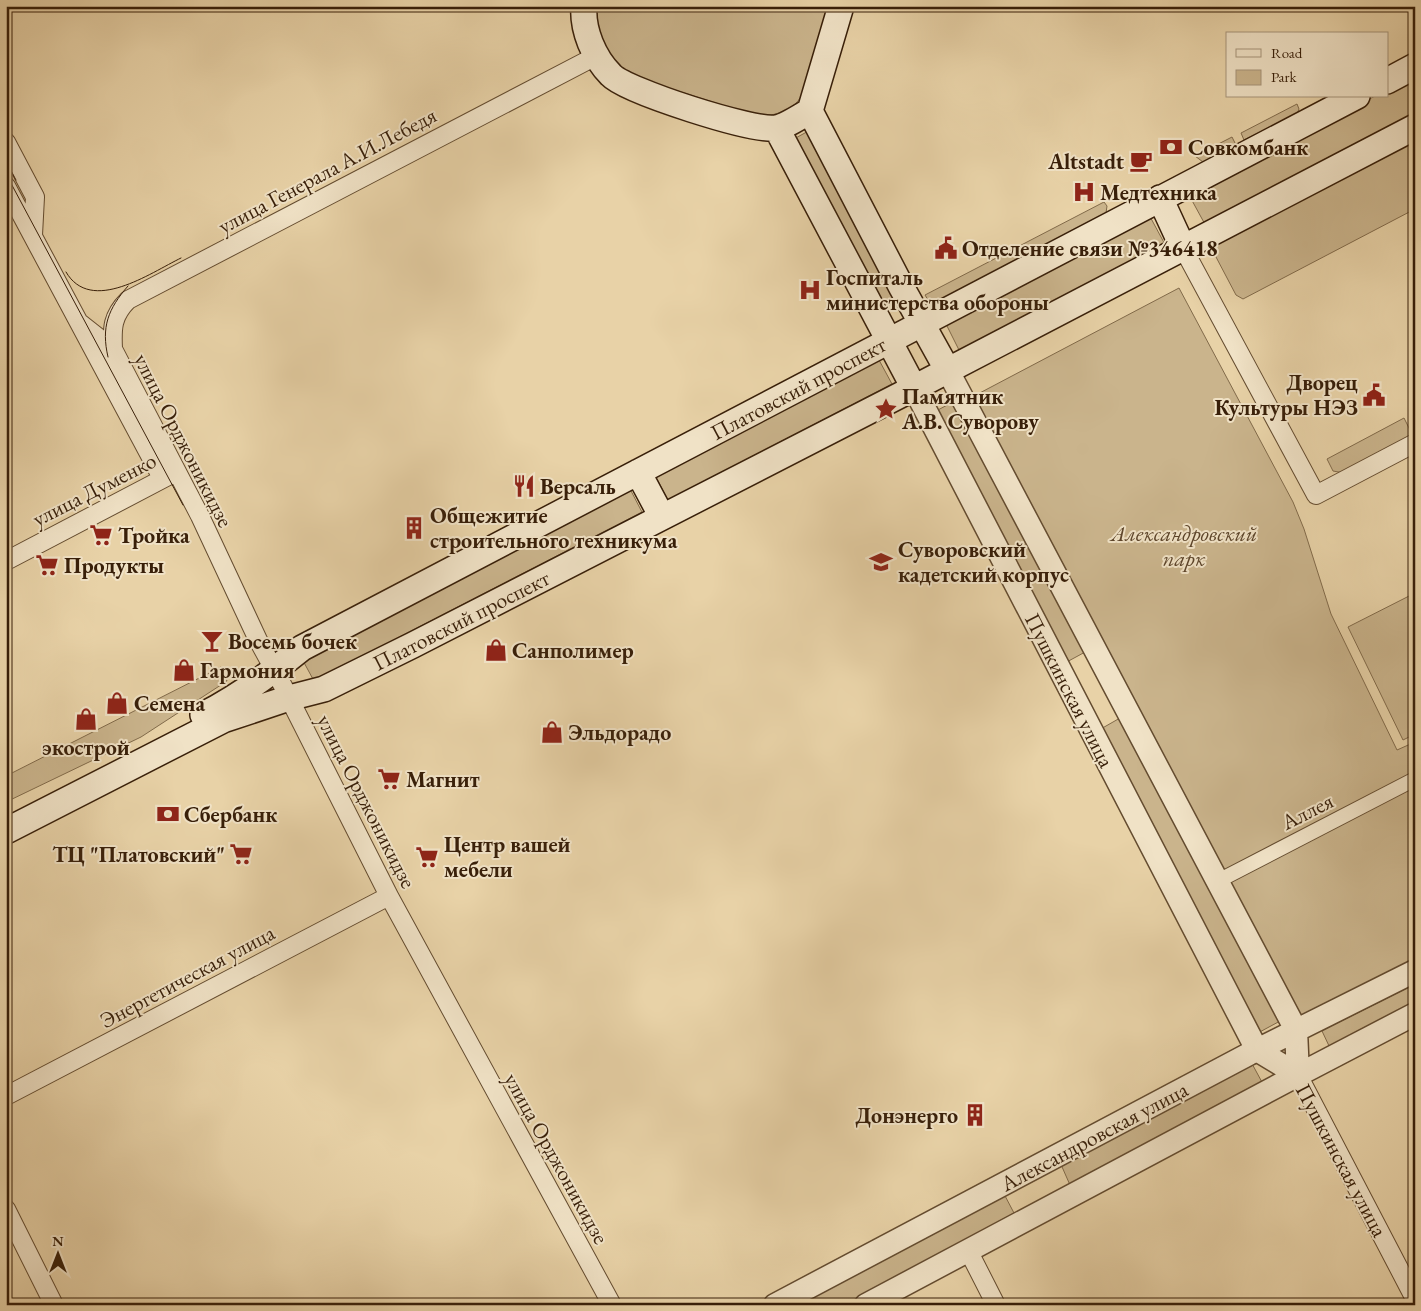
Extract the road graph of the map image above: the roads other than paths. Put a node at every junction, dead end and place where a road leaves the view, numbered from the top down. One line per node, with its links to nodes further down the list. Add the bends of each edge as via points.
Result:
1 (584, 6): 3 (main road, via 583,19)
2 (840, 6): 7 (main road)
3 (596, 56): 9 (main road, via 612,77 634,89 727,120 760,128); 18 (street, улица Генерала А.И.Лебедя, via 128,300 118,310 115,319)
4 (1415, 66): 5 (main road)
5 (1388, 80)
6 (1353, 98): 12 (main road, Платовский проспект)
7 (810, 111): 9 (main road); 16 (main road, Пушкинская улица)
8 (1415, 127): 14 (main road, Платовский проспект)
9 (777, 128): 17 (main road, Пушкинская улица)
10 (6, 142): 13 (street, via 35,196)
11 (6, 186): 13 (street, улица Орджоникидзе)
12 (1160, 198): 14 (main road); 16 (main road, Платовский проспект)
13 (32, 235): 15 (street, улица Орджоникидзе)
14 (1183, 248): 19 (main road, Платовский проспект); 21 (street, via 1316,495)
15 (80, 324): 18 (street, улица Орджоникидзе); 23 (street, улица Орджоникидзе)
16 (921, 324): 17 (main road, Платовский проспект); 19 (main road, Пушкинская улица)
17 (889, 340): 20 (main road, Пушкинская улица); 22 (main road, Платовский проспект)
18 (112, 349): 23 (street, улица Орджоникидзе)
19 (948, 371): 20 (main road, Платовский проспект); 31 (street, Пушкинская улица)
20 (914, 388): 24 (main road, Платовский проспект); 36 (street, Пушкинская улица)
21 (1415, 443)
22 (638, 472): 24 (main road); 26 (main road, Платовский проспект, via 302,648)
23 (169, 475): 25 (street, улица Думенко); 26 (street, улица Орджоникидзе, via 200,516)
24 (662, 517): 27 (main road, Платовский проспект, via 324,689)
25 (6, 561)
26 (274, 670): 27 (street, улица Орджоникидзе); 29 (main road, Платовский проспект, via 219,708)
27 (289, 698): 30 (main road, Платовский проспект, via 223,720); 32 (street, улица Орджоникидзе)
28 (1415, 779): 31 (street, Аллея)
29 (6, 817)
30 (6, 831)
31 (1218, 881): 35 (street, Пушкинская улица)
32 (389, 896): 38 (street, Энергетическая улица); 43 (street, улица Орджоникидзе)
33 (1415, 971): 35 (street, Александровская улица)
34 (1415, 1014): 37 (street, Александровская улица)
35 (1296, 1030): 36 (street, Александровская улица); 37 (street, Пушкинская улица)
36 (1257, 1050): 37 (street, Пушкинская улица); 44 (street, Александровская улица)
37 (1298, 1075): 40 (street, Александровская улица); 41 (street, Пушкинская улица)
38 (6, 1096)
39 (6, 1209): 42 (street)
40 (968, 1250): 45 (street, Александровская улица); 46 (street)
41 (1415, 1298)
42 (54, 1305)
43 (612, 1305)
44 (775, 1305)
45 (866, 1305)
46 (996, 1305)

